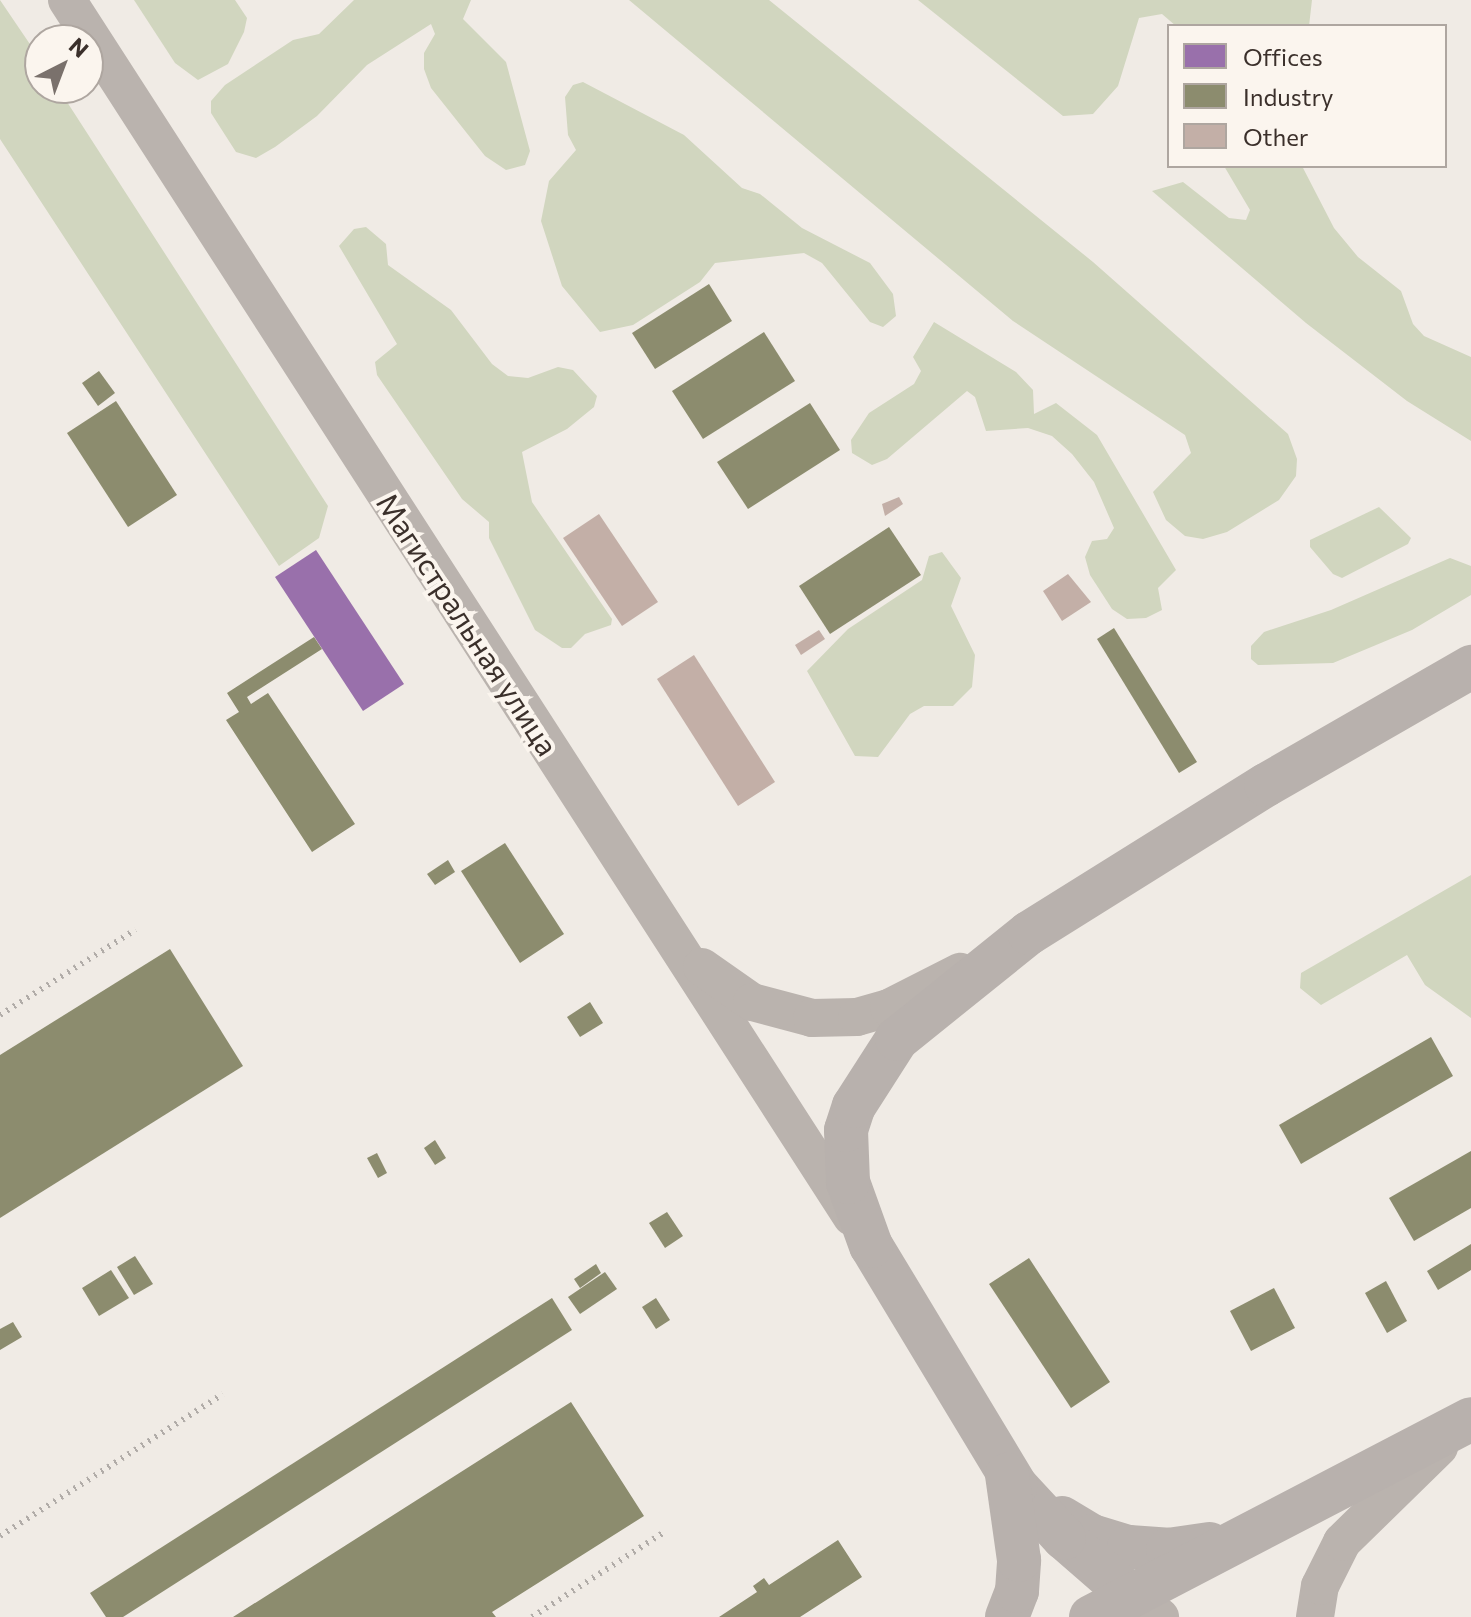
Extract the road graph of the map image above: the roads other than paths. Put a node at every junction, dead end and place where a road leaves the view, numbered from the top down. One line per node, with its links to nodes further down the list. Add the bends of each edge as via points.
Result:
1 (67, 0): 3 (main road, Магистральная улица)
2 (1471, 667): 4 (main road, via 1266,785)
3 (670, 931): 4 (main road, via 704,970 752,1002 782,1014 837,1019 889,1008); 5 (main road, Магистральная улица)
4 (1029, 933): 5 (main road, via 920,1016 864,1083 846,1130 844,1155)
5 (871, 1246): 7 (main road)
6 (1470, 1419): 8 (main road); 12 (main road, via 1390,1490 1342,1542 1320,1586)
7 (1005, 1465): 8 (main road, via 1068,1522 1129,1547 1168,1550 1211,1544); 9 (main road, via 1039,1513); 10 (main road, via 1019,1560 1017,1591)
8 (1282, 1516): 9 (main road)
9 (1145, 1606): 11 (main road)
10 (1007, 1617)
11 (1091, 1617)
12 (1315, 1617)

